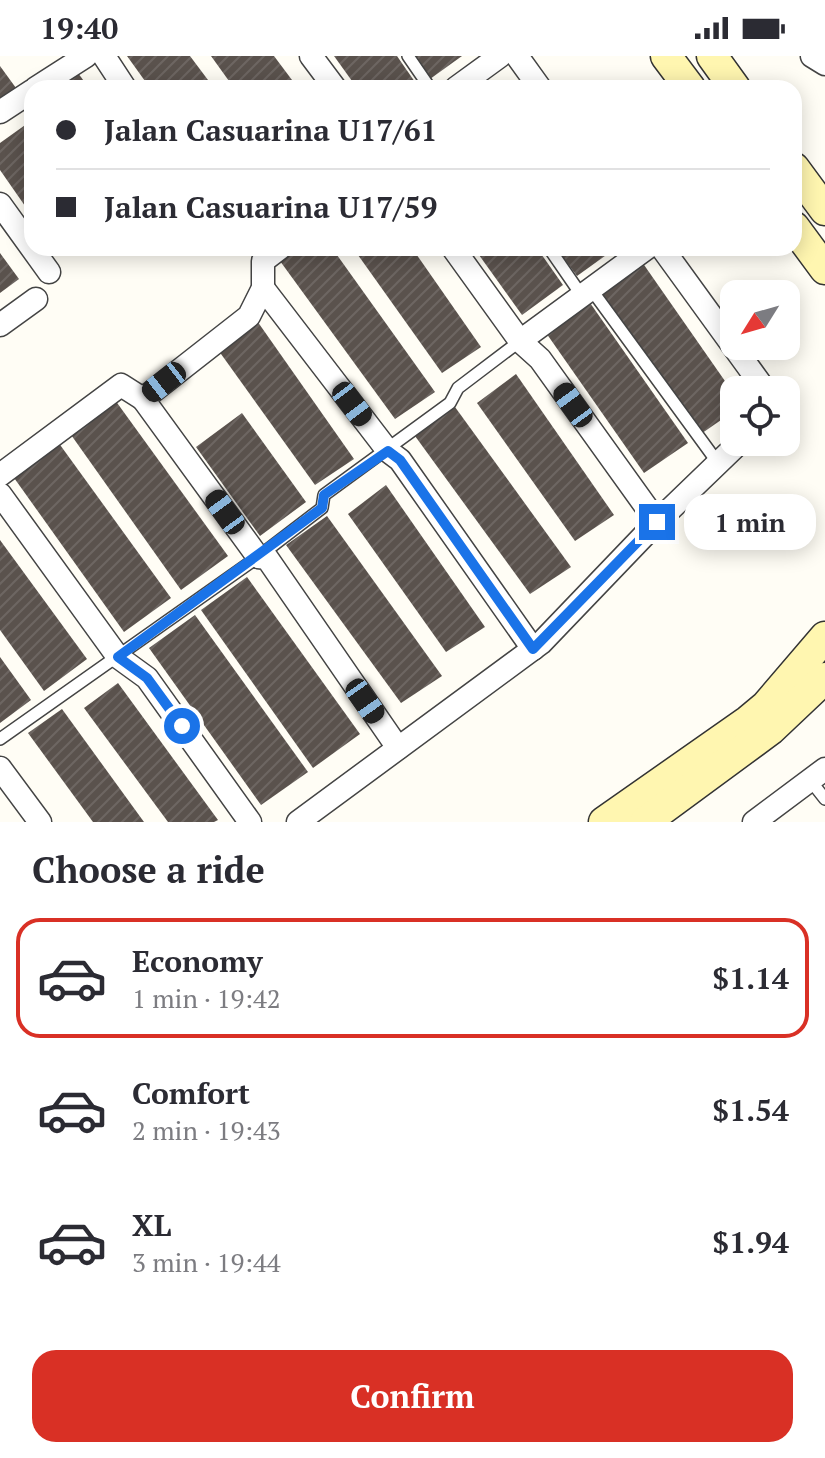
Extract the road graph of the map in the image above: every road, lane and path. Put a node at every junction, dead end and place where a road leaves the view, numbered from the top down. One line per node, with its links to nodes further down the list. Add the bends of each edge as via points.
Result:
1 (86, 56): 9 (street)
2 (104, 56): 10 (street)
3 (311, 56): 11 (street)
4 (408, 56): 12 (lane)
5 (500, 56): 13 (street)
6 (517, 56): 14 (street)
7 (666, 56): 15 (main road)
8 (712, 56): 16 (main road)
9 (48, 80)
10 (120, 80)
11 (329, 80)
12 (424, 80)
13 (467, 80)
14 (534, 80)
15 (684, 80)
16 (729, 80)
17 (24, 96): 18 (street)
18 (0, 112)
19 (802, 179): 21 (main road)
20 (0, 204): 22 (street)
21 (825, 210)
22 (24, 237)
23 (802, 238): 30 (main road)
24 (37, 256): 31 (street)
25 (270, 256): 32 (street, via 263,261)
26 (459, 256): 36 (street)
27 (556, 256): 33 (lane)
28 (636, 256): 33 (street)
29 (668, 256): 37 (street)
30 (825, 269)
31 (49, 272)
32 (263, 288): 38 (street, via 249,316); 39 (street)
33 (587, 292): 36 (street); 41 (lane)
34 (36, 299): 35 (street)
35 (0, 325)
36 (520, 341): 39 (lane); 44 (street, via 540,359)
37 (755, 376)
38 (143, 399): 42 (street, via 121,385); 45 (street)
39 (388, 451): 45 (lane, via 324,495 322,508); 47 (street, via 400,460)
40 (725, 456): 41 (street)
41 (718, 463): 44 (street)
42 (0, 475)
43 (0, 494): 48 (street)
44 (657, 522): 47 (street)
45 (258, 557): 48 (lane); 51 (street, via 267,558)
46 (825, 637): 58 (main road, via 766,706)
47 (533, 649): 51 (street)
48 (118, 657): 50 (lane); 56 (street, via 147,678)
49 (825, 678): 59 (main road, via 770,730)
50 (0, 739)
51 (398, 748): 57 (street)
52 (0, 768): 55 (street)
53 (818, 774): 54 (lane); 60 (street)
54 (825, 799)
55 (40, 822)
56 (250, 822)
57 (298, 822)
58 (604, 822)
59 (645, 822)
60 (754, 822)

